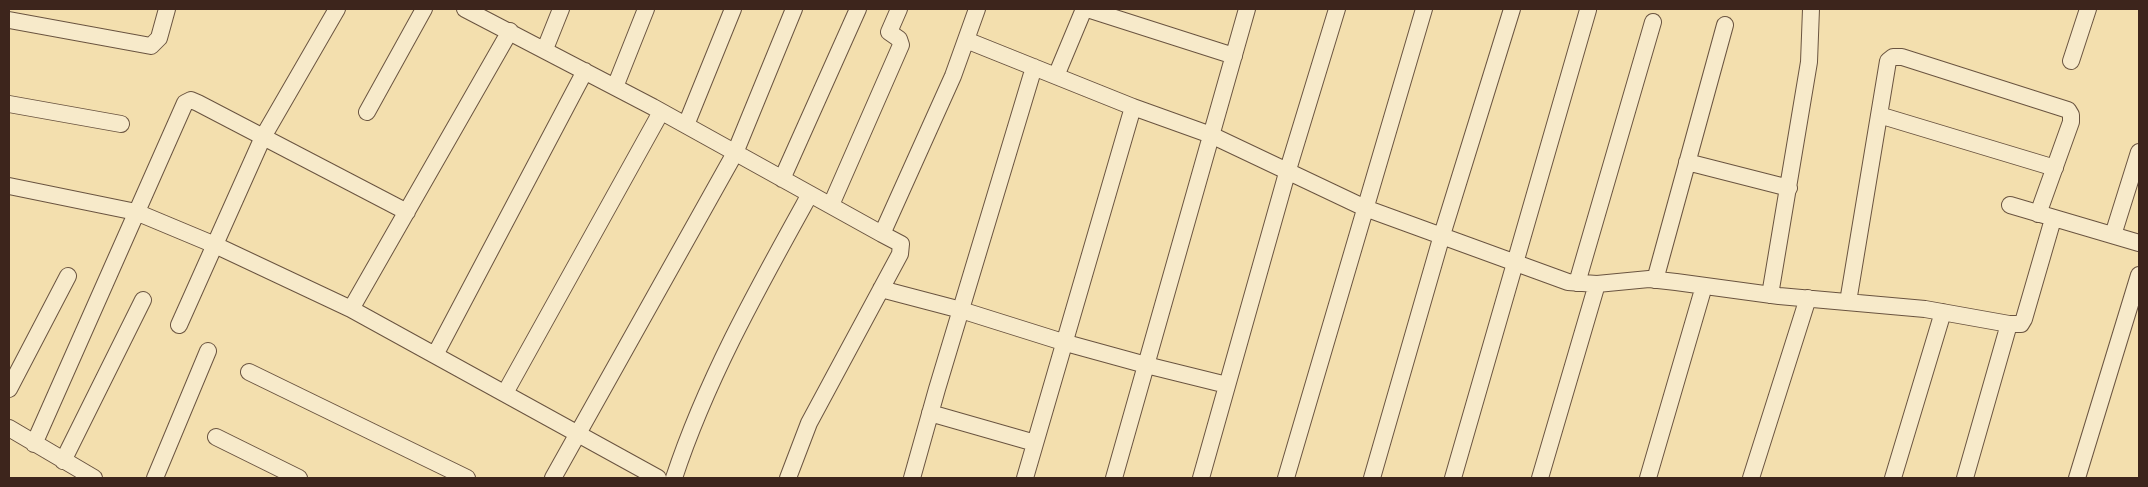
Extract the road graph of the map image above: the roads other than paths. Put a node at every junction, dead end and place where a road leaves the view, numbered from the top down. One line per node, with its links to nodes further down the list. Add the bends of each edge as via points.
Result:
1 (167, 9): 21 (street, via 159,38 151,46)
2 (337, 9): 41 (street)
3 (424, 9): 35 (street)
4 (561, 9): 26 (street)
5 (646, 9): 32 (street)
6 (733, 9): 39 (street)
7 (794, 9): 42 (street)
8 (858, 9): 47 (street)
9 (899, 9): 52 (street, via 889,32 899,39 900,45)
10 (976, 9): 25 (street)
11 (1086, 9): 20 (street); 31 (street)
12 (1247, 9): 27 (street)
13 (1337, 9): 46 (street)
14 (1424, 9): 53 (street)
15 (1512, 9): 58 (street)
16 (1811, 9): 49 (street, via 1809,62)
17 (2088, 9): 28 (street)
18 (471, 10): 24 (street)
19 (1588, 10): 62 (street)
20 (1129, 15): 27 (street)
21 (9, 20)
22 (1653, 22): 66 (street)
23 (1725, 24): 44 (street)
24 (510, 31): 26 (street); 55 (street)
25 (966, 40): 29 (street); 57 (street)
26 (545, 49): 30 (street)
27 (1234, 56): 40 (street)
28 (2071, 61)
29 (1034, 67): 31 (street); 75 (street)
30 (585, 70): 32 (street); 81 (street)
31 (1056, 76): 34 (street)
32 (615, 86): 36 (street)
33 (9, 104): 38 (street)
34 (1133, 107): 40 (street); 79 (street)
35 (367, 112)
36 (661, 112): 39 (street); 86 (street)
37 (1880, 115): 45 (street); 45 (street, via 1888,61 1902,57 2068,110 2071,122); 73 (street)
38 (121, 124)
39 (686, 125): 42 (street)
40 (1211, 136): 46 (street); 82 (street)
41 (263, 137): 54 (street, via 190,100 185,103); 55 (street); 61 (street)
42 (735, 153): 47 (street); 89 (street)
43 (2138, 158): 59 (street)
44 (1687, 162): 49 (street); 65 (street)
45 (2055, 168): 56 (street)
46 (1287, 173): 53 (street); 84 (street)
47 (782, 179): 50 (street)
48 (9, 186): 54 (street)
49 (1789, 188): 70 (street)
50 (810, 194): 52 (street); 100 (street, via 749,302 714,377)
51 (2010, 205): 56 (street)
52 (831, 206): 57 (street)
53 (1365, 208): 58 (street); 106 (street)
54 (136, 212): 61 (street); 91 (street)
55 (407, 212): 74 (street)
56 (2046, 216): 59 (street); 78 (street, via 2024,319 2022,324)
57 (882, 234): 69 (street, via 901,244 902,249)
58 (1442, 235): 62 (street); 107 (street)
59 (2113, 235): 60 (street)
60 (2139, 243)
61 (215, 245): 74 (street); 77 (street)
62 (1515, 262): 66 (street, via 1539,273); 108 (street)
63 (2139, 275): 114 (street)
64 (68, 276): 85 (street)
65 (1655, 280): 67 (street); 68 (street)
66 (1577, 283): 67 (street)
67 (1597, 284): 109 (street)
68 (1704, 286): 70 (street); 110 (street)
69 (881, 289): 75 (street); 101 (street, via 809,423)
70 (1770, 294): 71 (street)
71 (1808, 298): 73 (street); 111 (street)
72 (143, 300): 93 (street)
73 (1848, 302): 76 (street)
74 (351, 308): 81 (street)
75 (962, 310): 79 (street); 87 (street)
76 (1943, 312): 78 (street); 112 (street)
77 (179, 324)
78 (2009, 324): 113 (street)
79 (1066, 343): 82 (street); 92 (street)
80 (208, 351): 95 (street)
81 (435, 355): 86 (street)
82 (1146, 365): 84 (street); 104 (street)
83 (249, 372): 97 (street)
84 (1227, 385): 105 (street)
85 (9, 389)
86 (505, 393): 89 (street)
87 (930, 413): 92 (street); 102 (street)
88 (11, 433): 91 (street)
89 (578, 433): 98 (street); 99 (street)
90 (216, 437): 96 (street)
91 (34, 444): 93 (street)
92 (1035, 444): 103 (street)
93 (63, 461): 94 (street)
94 (94, 478)
95 (155, 478)
96 (299, 478)
97 (467, 478)
98 (554, 478)
99 (658, 478)
100 (674, 478)
101 (788, 478)
102 (912, 478)
103 (1025, 478)
104 (1114, 478)
105 (1200, 478)
106 (1286, 478)
107 (1372, 478)
108 (1453, 478)
109 (1540, 478)
110 (1648, 478)
111 (1751, 478)
112 (1893, 478)
113 (1965, 478)
114 (2077, 478)

